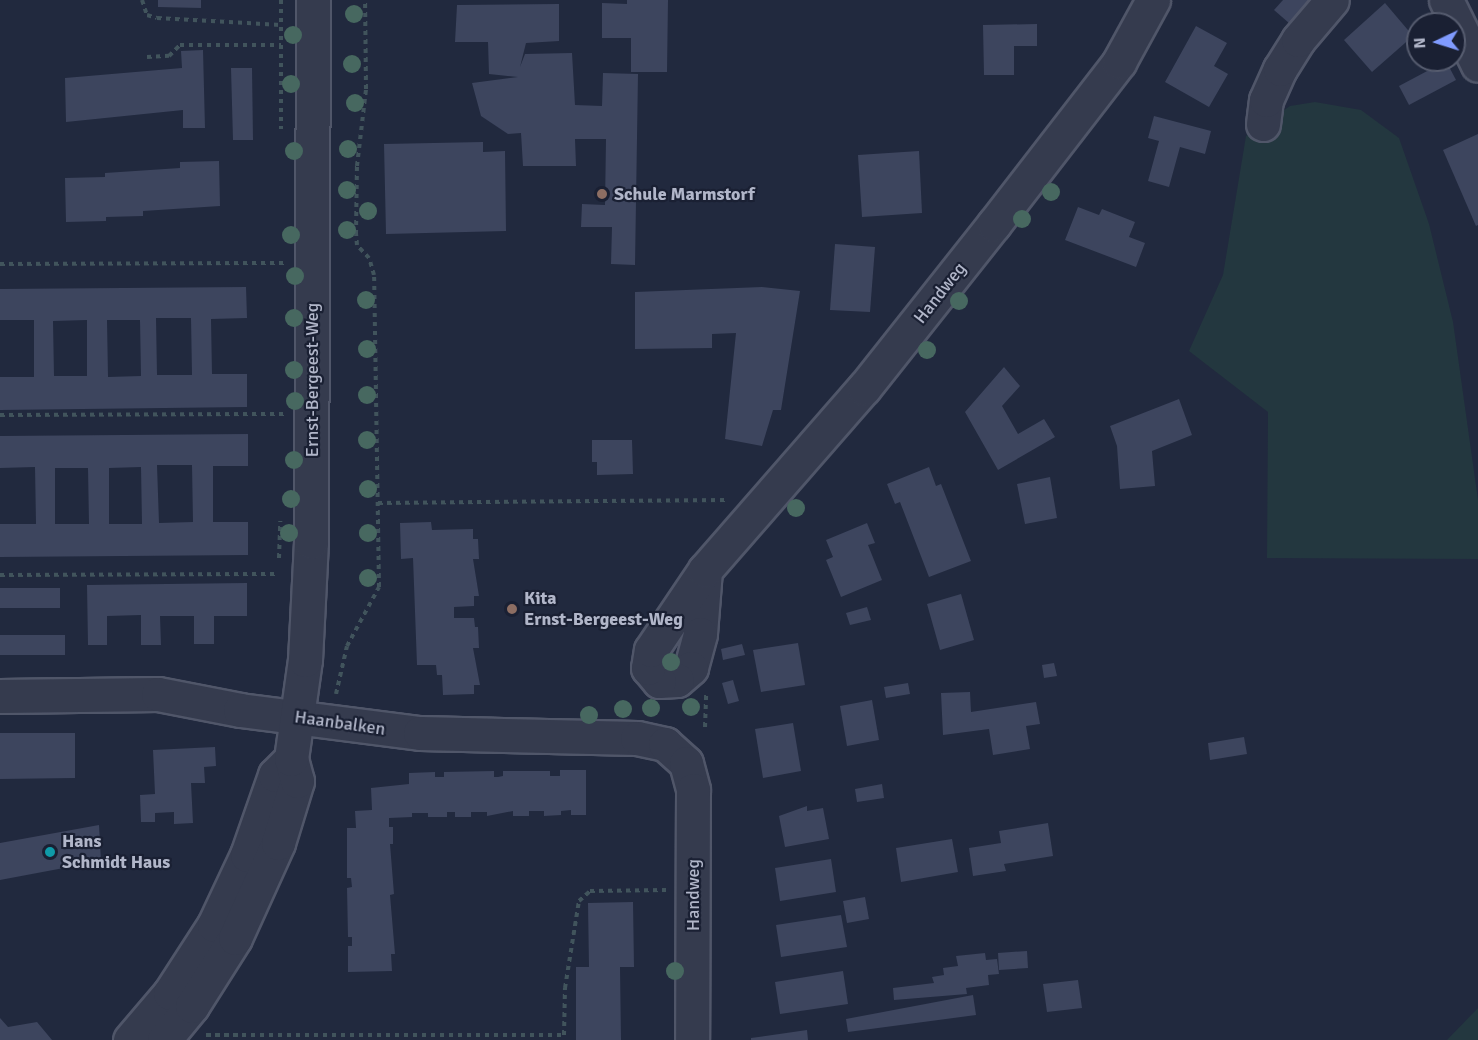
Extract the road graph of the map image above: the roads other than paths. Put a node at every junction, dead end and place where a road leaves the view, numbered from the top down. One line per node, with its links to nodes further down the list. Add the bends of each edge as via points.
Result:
1 (313, 0): 9 (street, Ernst-Bergeest-Weg, via 311,542)
2 (1153, 0): 7 (street, Handweg, via 1119,62 994,224 864,388)
3 (1332, 0): 6 (street, via 1298,40 1280,69 1266,100)
4 (1446, 0): 5 (street)
5 (1478, 65)
6 (1263, 124)
7 (705, 570)
8 (0, 696): 9 (street, Haanbalken, via 158,694)
9 (299, 717): 10 (street, Haanbalken, via 458,736 647,739); 11 (street, Ernst-Bergeest-Weg)
10 (679, 753): 14 (street, Handweg, via 693,790)
11 (291, 759): 12 (street, Ernst-Bergeest-Weg, via 275,775 247,855 213,925 170,993); 13 (street, Ernst-Bergeest-Weg, via 297,781 267,872 218,967)
12 (130, 1040)
13 (164, 1040)
14 (692, 1040)

